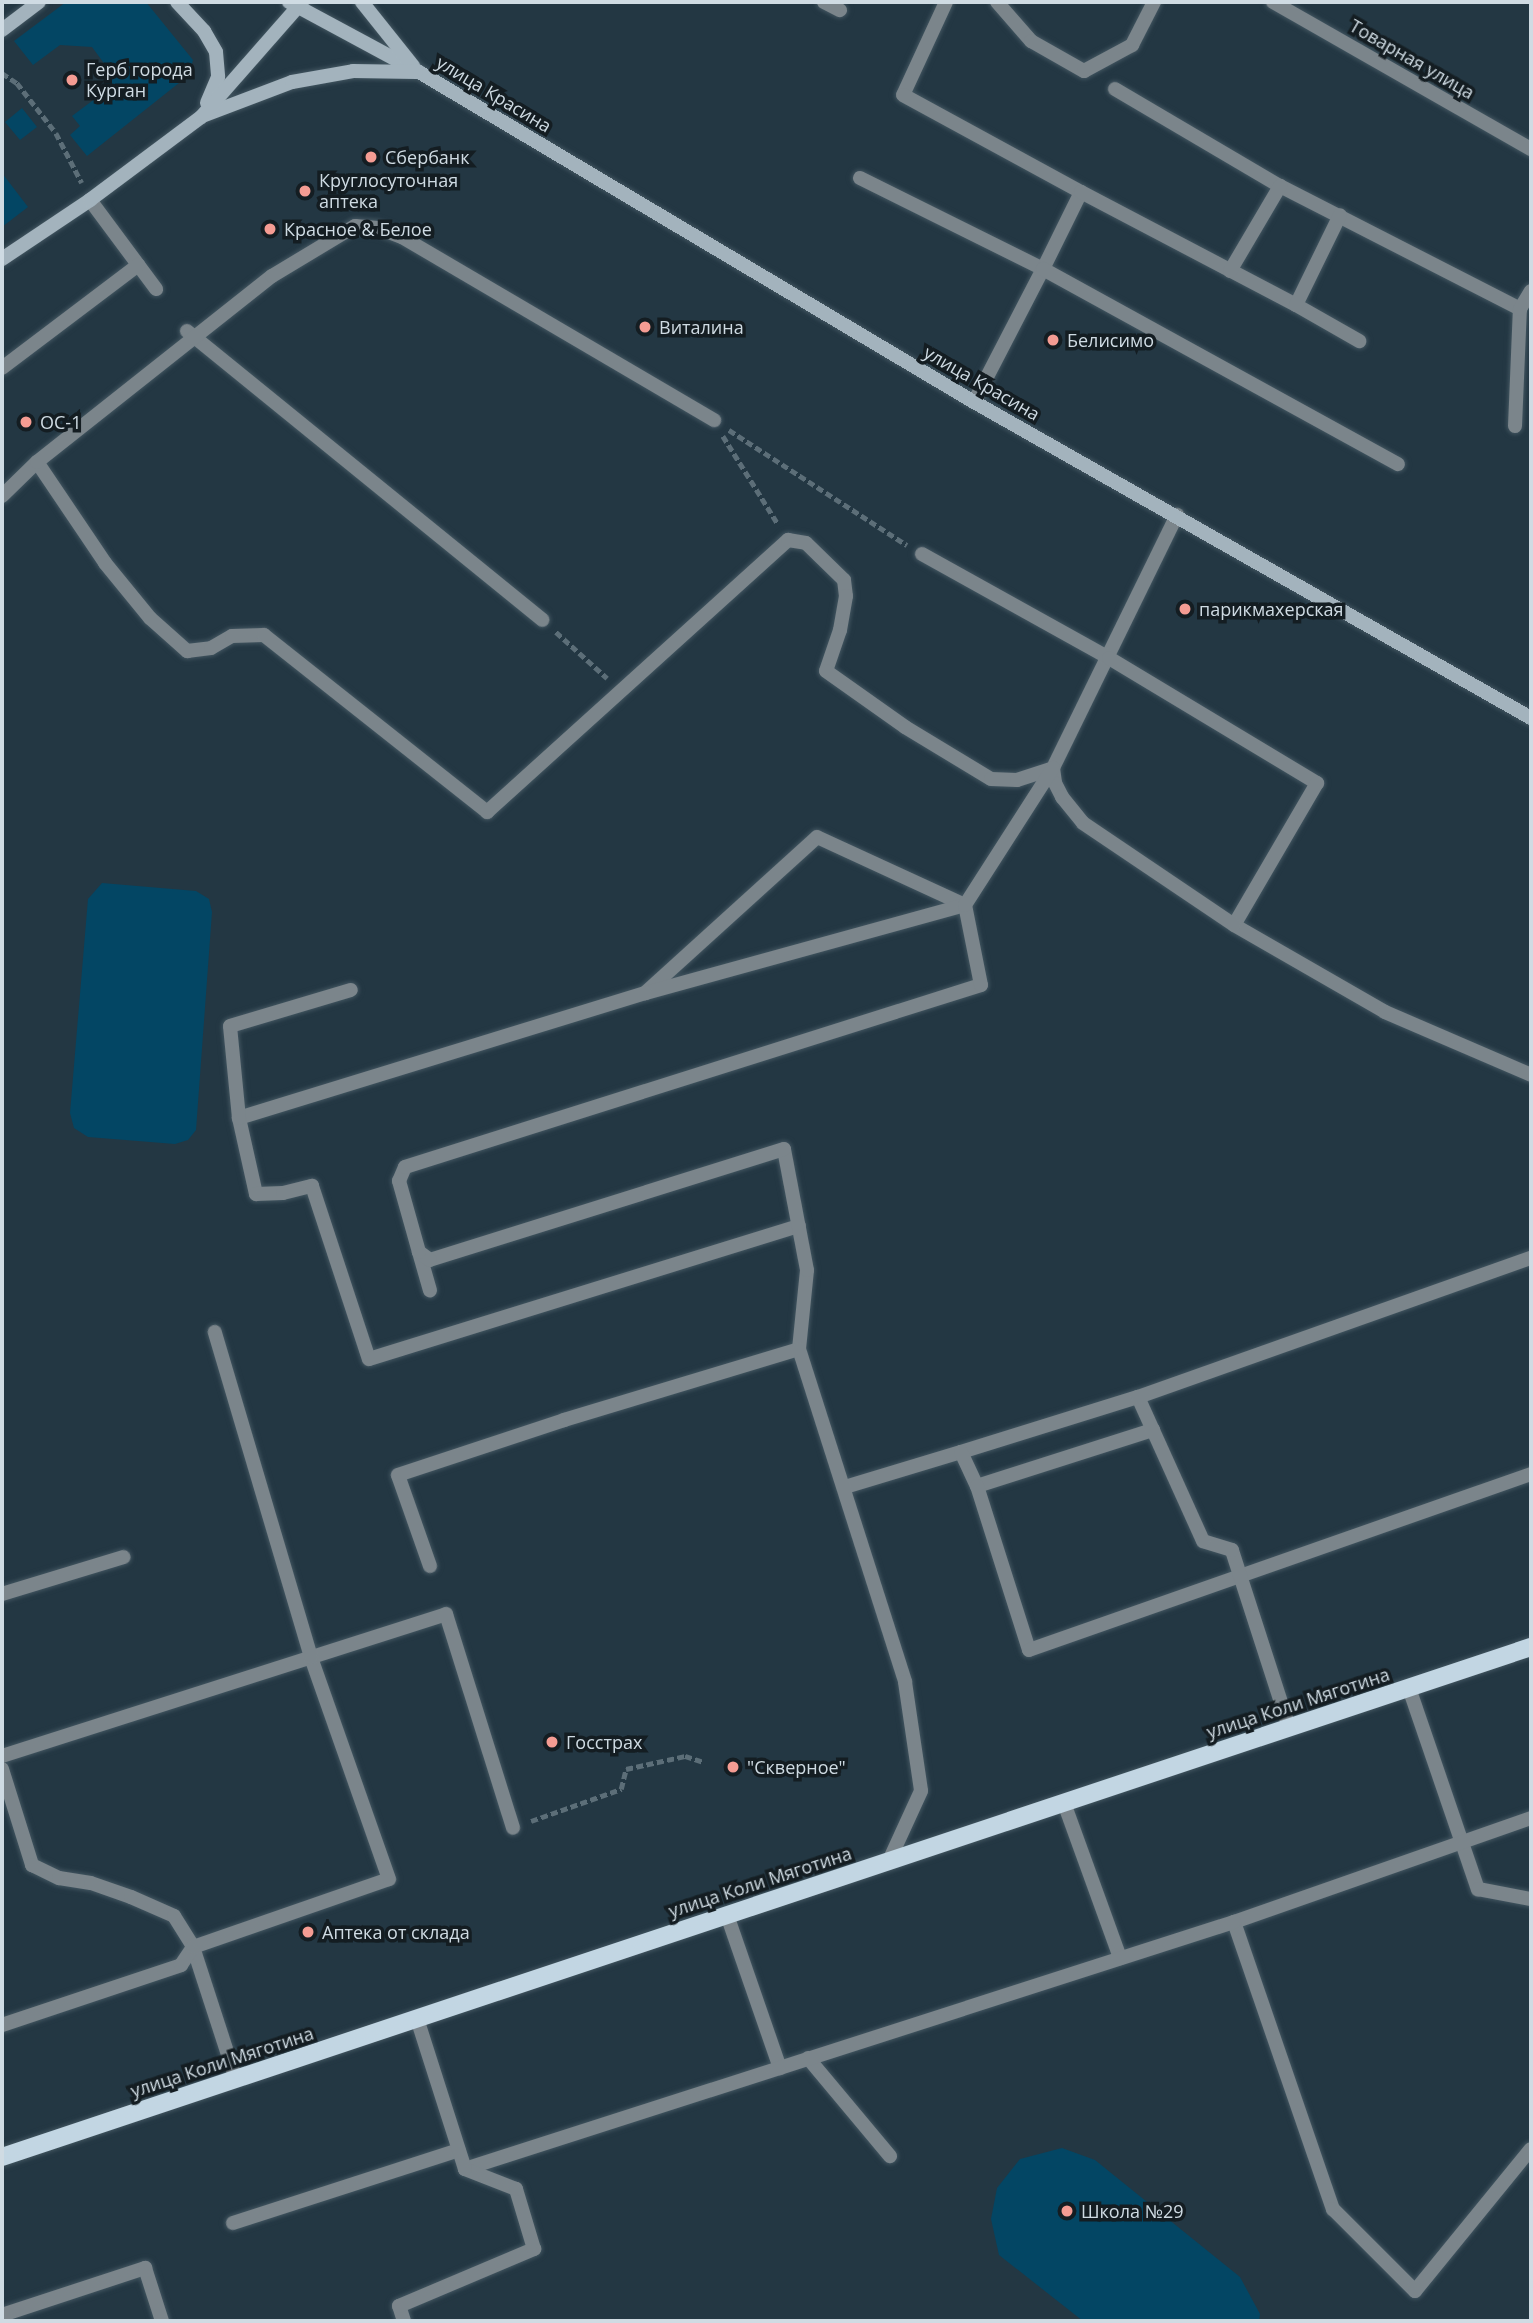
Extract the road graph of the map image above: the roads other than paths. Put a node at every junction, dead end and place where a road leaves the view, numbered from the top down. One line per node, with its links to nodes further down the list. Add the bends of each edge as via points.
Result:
1 (39, 2): 11 (main road)
2 (177, 2): 14 (main road, via 216,52 218,77)
3 (362, 2): 12 (main road)
4 (824, 2): 10 (lane)
5 (946, 2): 18 (lane, via 903,95)
6 (997, 2): 7 (lane, via 1031,41 1084,71 1132,45)
7 (1154, 2)
8 (1273, 2): 15 (lane, Товарная улица)
9 (296, 3): 12 (main road, улица Красина); 14 (main road)
10 (840, 10)
11 (2, 30)
12 (419, 72): 14 (main road, via 353,71 292,82); 32 (main road, улица Красина)
13 (1115, 89): 17 (lane)
14 (201, 117): 19 (main road)
15 (1531, 149)
16 (860, 178): 23 (lane)
17 (1280, 186): 20 (lane); 24 (lane)
18 (1081, 191): 23 (lane); 24 (lane)
19 (90, 200): 21 (main road); 22 (lane)
20 (1340, 215): 27 (lane); 28 (lane)
21 (2, 259)
22 (138, 265): 25 (lane); 31 (lane)
23 (1043, 269): 32 (lane); 36 (lane)
24 (1230, 271): 27 (lane)
25 (156, 289)
26 (1531, 291): 28 (lane)
27 (1296, 305): 30 (lane)
28 (1520, 309): 34 (lane)
29 (191, 335): 33 (lane, via 272,276 355,226 378,228 402,237); 35 (lane); 40 (lane)
30 (1359, 341)
31 (2, 368)
32 (974, 401): 38 (main road, улица Красина)
33 (714, 420)
34 (1515, 426)
35 (37, 462): 37 (lane); 43 (lane, via 105,563 150,618 187,650 211,648 232,636 264,635 487,813 788,540 806,543 844,580 842,618 826,671 905,727 991,779 1017,780)
36 (1398, 464)
37 (2, 496)
38 (1177, 515): 41 (lane); 42 (main road, улица Красина)
39 (922, 554): 41 (lane)
40 (542, 620)
41 (1109, 658): 43 (lane); 45 (lane, via 1317,783)
42 (1531, 718)
43 (1053, 768): 44 (lane); 45 (lane, via 1062,797 1083,824)
44 (965, 905): 47 (lane); 47 (lane, via 817,836); 51 (lane, via 981,985 405,1167 399,1181)
45 (1234, 925): 48 (lane, via 1385,1012)
46 (351, 990): 49 (lane, via 230,1026)
47 (645, 993): 49 (lane)
48 (1531, 1075)
49 (239, 1118): 50 (lane, via 256,1194 312,1186 369,1359)
50 (799, 1226): 51 (lane, via 784,1149 430,1260); 55 (lane, via 807,1270)
51 (419, 1252): 53 (lane)
52 (1531, 1258): 56 (lane)
53 (430, 1290)
54 (215, 1332): 67 (lane)
55 (799, 1349): 61 (lane); 63 (lane, via 398,1475)
56 (1138, 1396): 57 (lane); 58 (lane)
57 (1153, 1430): 60 (lane); 64 (lane, via 1203,1541 1232,1550)
58 (961, 1452): 60 (lane); 61 (lane)
59 (1531, 1474): 64 (lane)
60 (976, 1486): 64 (lane, via 1029,1650)
61 (845, 1487): 76 (lane, via 905,1682 921,1791)
62 (124, 1557): 65 (lane)
63 (430, 1566)
64 (1240, 1576): 69 (lane)
65 (2, 1594)
66 (1531, 1647): 68 (main road, улица Коли Мяготина)
67 (311, 1657): 70 (lane); 74 (lane, via 446,1614); 80 (lane, via 389,1879)
68 (1409, 1688): 69 (main road, улица Коли Мяготина); 75 (lane)
69 (1289, 1727): 72 (main road, улица Коли Мяготина)
70 (2, 1756)
71 (2, 1769): 80 (lane, via 32,1865 174,1916)
72 (1064, 1803): 76 (main road, улица Коли Мяготина); 81 (lane)
73 (1531, 1818): 75 (lane)
74 (513, 1828)
75 (1461, 1840): 77 (lane, via 1478,1889); 79 (lane)
76 (889, 1861): 78 (main road, улица Коли Мяготина)
77 (1531, 1899)
78 (727, 1915): 82 (main road, улица Коли Мяготина); 85 (lane)
79 (1234, 1922): 81 (lane); 87 (lane, via 1333,2209 1415,2291)
80 (193, 1947): 83 (lane, via 181,1965); 86 (lane)
81 (1120, 1958): 84 (lane)
82 (417, 2019): 86 (main road, улица Коли Мяготина); 88 (lane)
83 (2, 2025)
84 (808, 2058): 85 (lane); 89 (lane)
85 (780, 2068): 91 (lane)
86 (236, 2080): 90 (main road, улица Коли Мяготина)
87 (1531, 2149)
88 (459, 2150): 91 (lane); 92 (lane)
89 (890, 2156)
90 (2, 2157)
91 (465, 2169): 95 (lane, via 516,2189 534,2249 399,2305)
92 (233, 2223)
93 (2, 2315): 94 (lane, via 145,2268)
94 (162, 2321)
95 (404, 2321)

